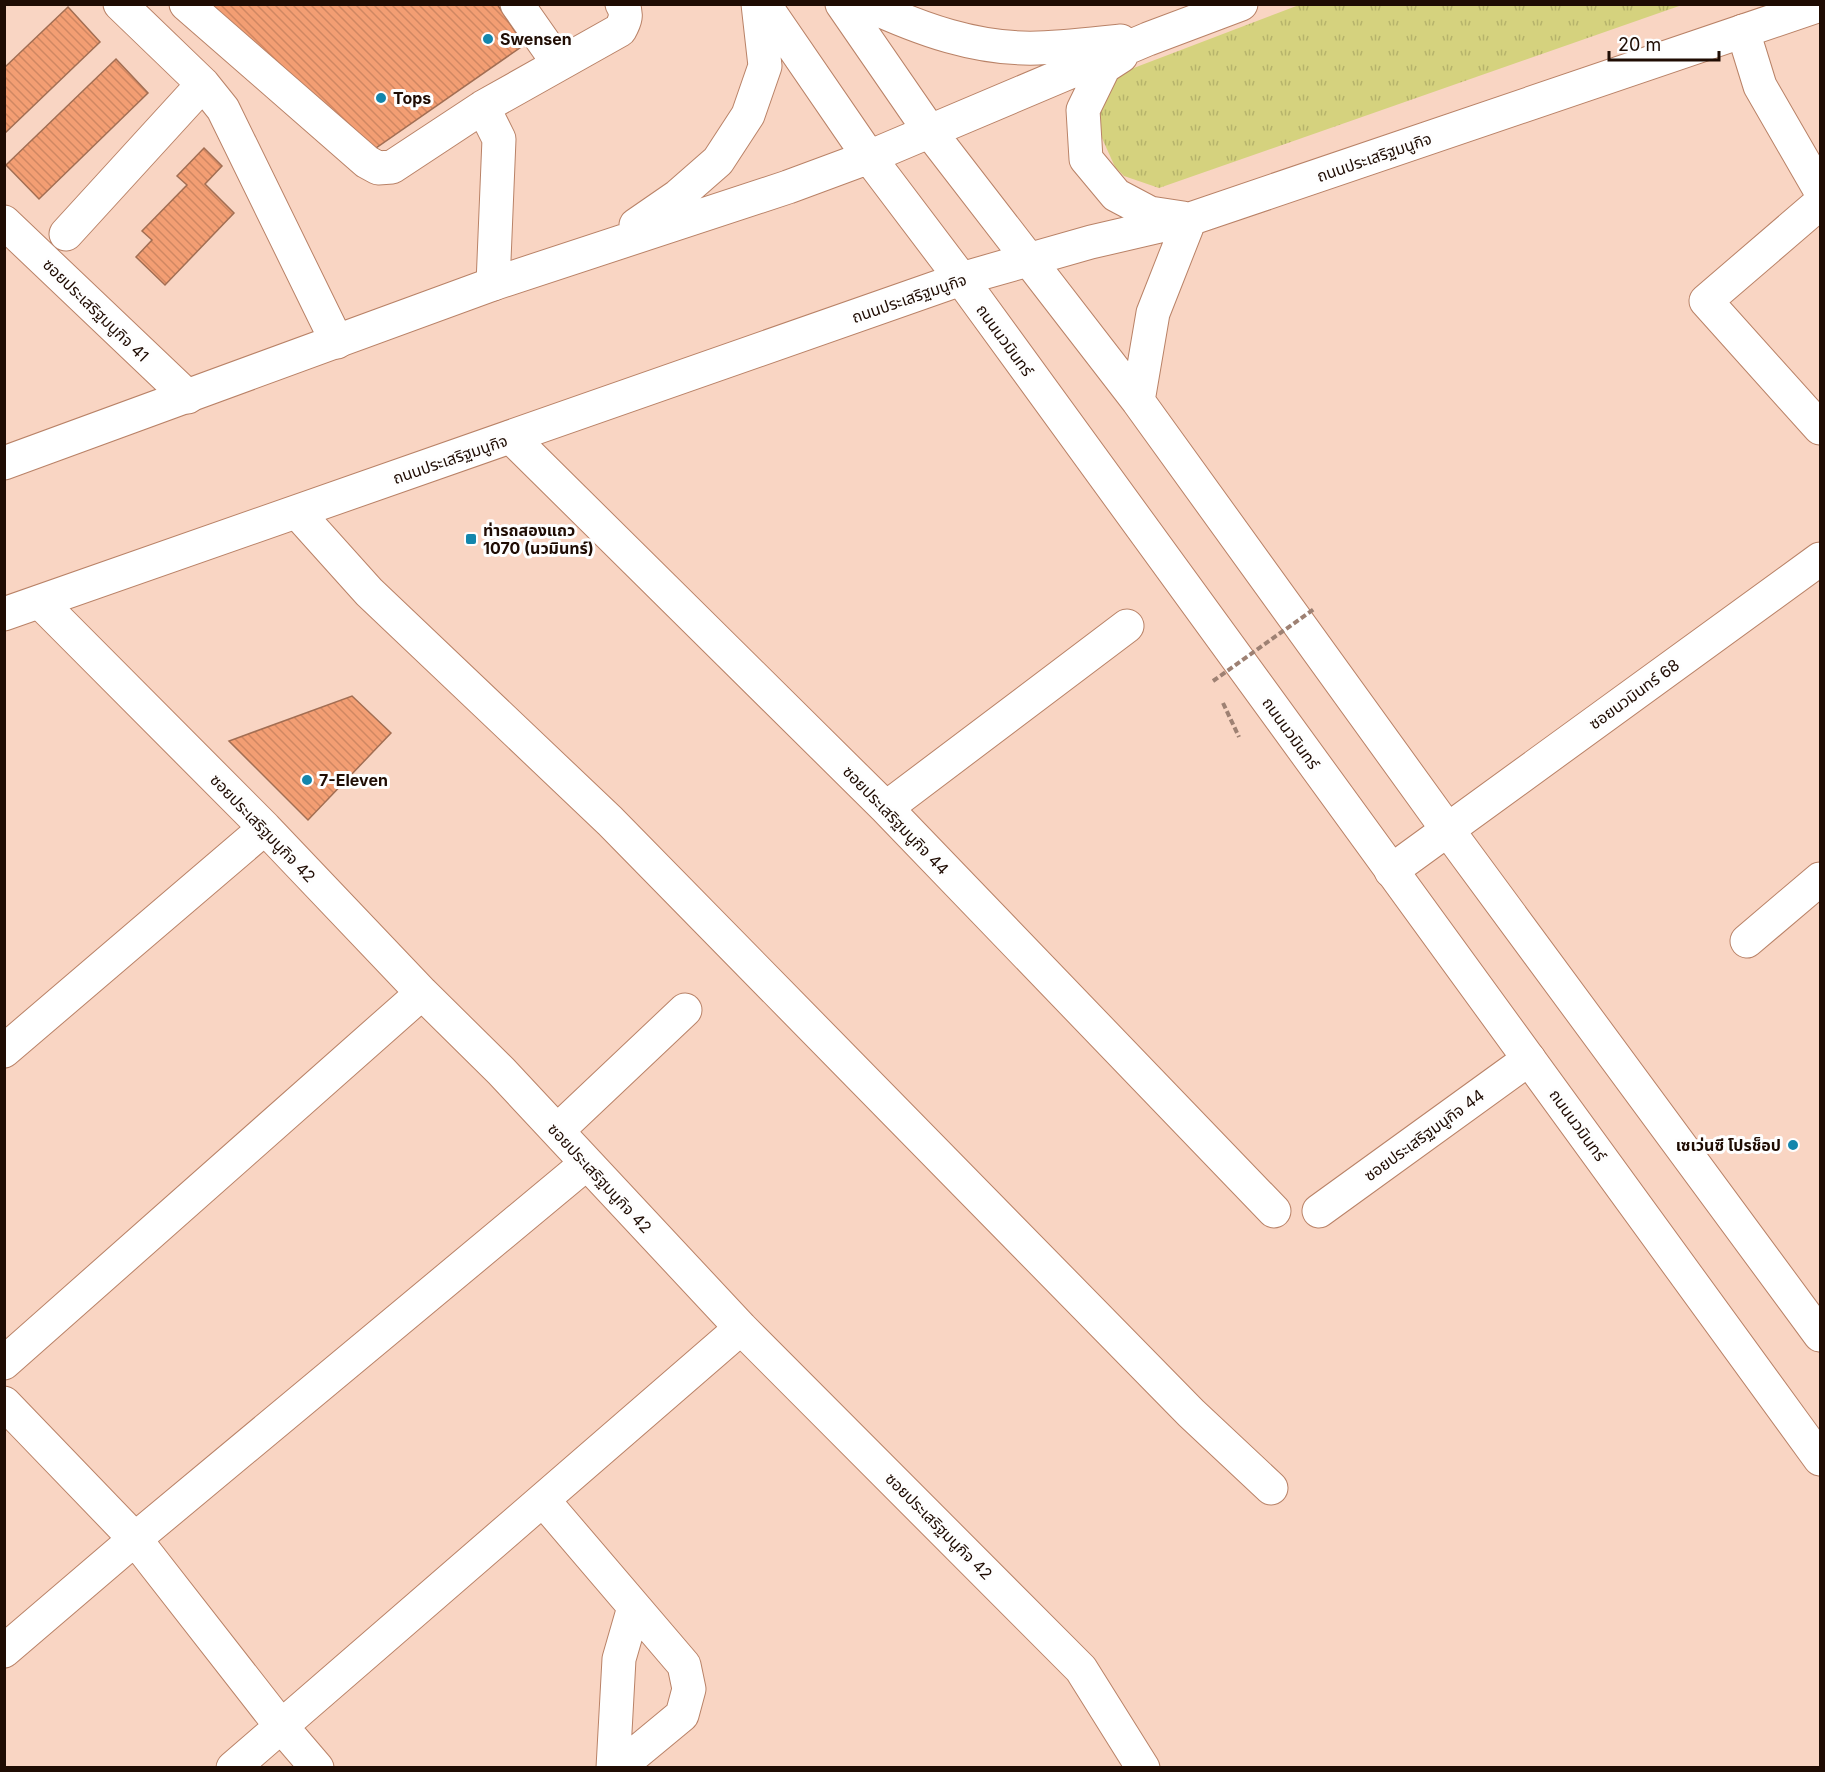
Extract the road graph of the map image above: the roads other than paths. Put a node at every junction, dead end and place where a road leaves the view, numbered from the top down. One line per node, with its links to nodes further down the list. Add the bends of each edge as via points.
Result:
1 (120, 4): 14 (street)
2 (186, 4): 15 (street, via 378,168 392,167)
3 (518, 4): 13 (street)
4 (622, 4): 13 (street, via 625,20 620,30)
5 (758, 4): 23 (street, via 765,66 748,115 718,161 678,196)
6 (764, 4): 17 (street, ถนนนวมินทร์)
7 (842, 4): 16 (street)
8 (866, 4): 12 (street, via 941,35 984,44 1036,48)
9 (1241, 4): 12 (street)
10 (1821, 5): 11 (street, ถนนประเสริฐมนูกิจ)
11 (1743, 31): 18 (street, via 1760,86); 20 (street, ถนนประเสริฐมนูกิจ)
12 (1149, 39): 16 (street); 20 (street, via 1104,67 1083,110 1086,159 1116,195 1150,213)
13 (559, 64): 15 (street)
14 (203, 84): 22 (street); 27 (street, via 223,109)
15 (483, 107): 26 (street, via 499,139)
16 (931, 133): 17 (street); 24 (street)
17 (869, 157): 23 (street); 25 (street, ถนนนวมินทร์)
18 (1821, 190)
19 (1821, 203): 30 (street, via 1706,300)
20 (1190, 219): 24 (street, ถนนประเสริฐมนูกิจ); 29 (street, via 1153,314)
21 (4, 222): 28 (street, ซอยประเสริฐมนูกิจ 41)
22 (66, 234)
23 (610, 244): 26 (street)
24 (1030, 260): 25 (street, ถนนประเสริฐมนูกิจ); 29 (street)
25 (961, 279): 31 (street, ถนนประเสริฐมนูกิจ); 41 (street, ถนนนวมินทร์)
26 (493, 284): 27 (street)
27 (337, 342): 28 (street)
28 (188, 397): 32 (street)
29 (1138, 401): 40 (street)
30 (1821, 428)
31 (511, 437): 33 (street, ถนนประเสริฐมนูกิจ); 38 (street, ซอยประเสริฐมนูกิจ 44)
32 (4, 463)
33 (298, 513): 35 (street, ถนนประเสริฐมนูกิจ); 57 (street, via 369,592 610,821 1191,1413)
34 (1821, 559): 40 (street, ซอยนวมินทร์ 68)
35 (40, 602): 36 (street, ถนนประเสริฐมนูกิจ); 39 (street, ซอยประเสริฐมนูกิจ 42)
36 (4, 614)
37 (1127, 626): 38 (street)
38 (886, 808): 50 (street, ซอยประเสริฐมนูกิจ 44)
39 (265, 828): 44 (street, ซอยประเสริฐมนูกิจ 42); 46 (street)
40 (1447, 829): 41 (street, ซอยนวมินทร์ 68); 53 (street)
41 (1391, 871): 47 (street, ถนนนวมินทร์)
42 (1821, 879): 43 (street)
43 (1747, 940)
44 (422, 993): 48 (street, ซอยประเสริฐมนูกิจ 42); 54 (street)
45 (685, 1010): 48 (street)
46 (4, 1051)
47 (1529, 1059): 51 (street, ซอยประเสริฐมนูกิจ 44); 56 (street, ถนนนวมินทร์)
48 (556, 1131): 49 (street, ซอยประเสริฐมนูกิจ 42)
49 (587, 1164): 52 (street, ซอยประเสริฐมนูกิจ 42); 59 (street)
50 (1274, 1211)
51 (1319, 1211)
52 (741, 1328): 58 (street); 67 (street, ซอยประเสริฐมนูกิจ 42, via 1081,1669)
53 (1821, 1335)
54 (4, 1363)
55 (4, 1403): 59 (street)
56 (1821, 1459)
57 (1271, 1488)
58 (543, 1500): 60 (street); 62 (street)
59 (135, 1539): 61 (street); 62 (street)
60 (634, 1607): 65 (street, via 620,1659); 66 (street, via 684,1665 689,1689 682,1715)
61 (4, 1652)
62 (281, 1726): 63 (street); 64 (street)
63 (233, 1767)
64 (317, 1767)
65 (613, 1767)
66 (618, 1767)
67 (1143, 1767)

